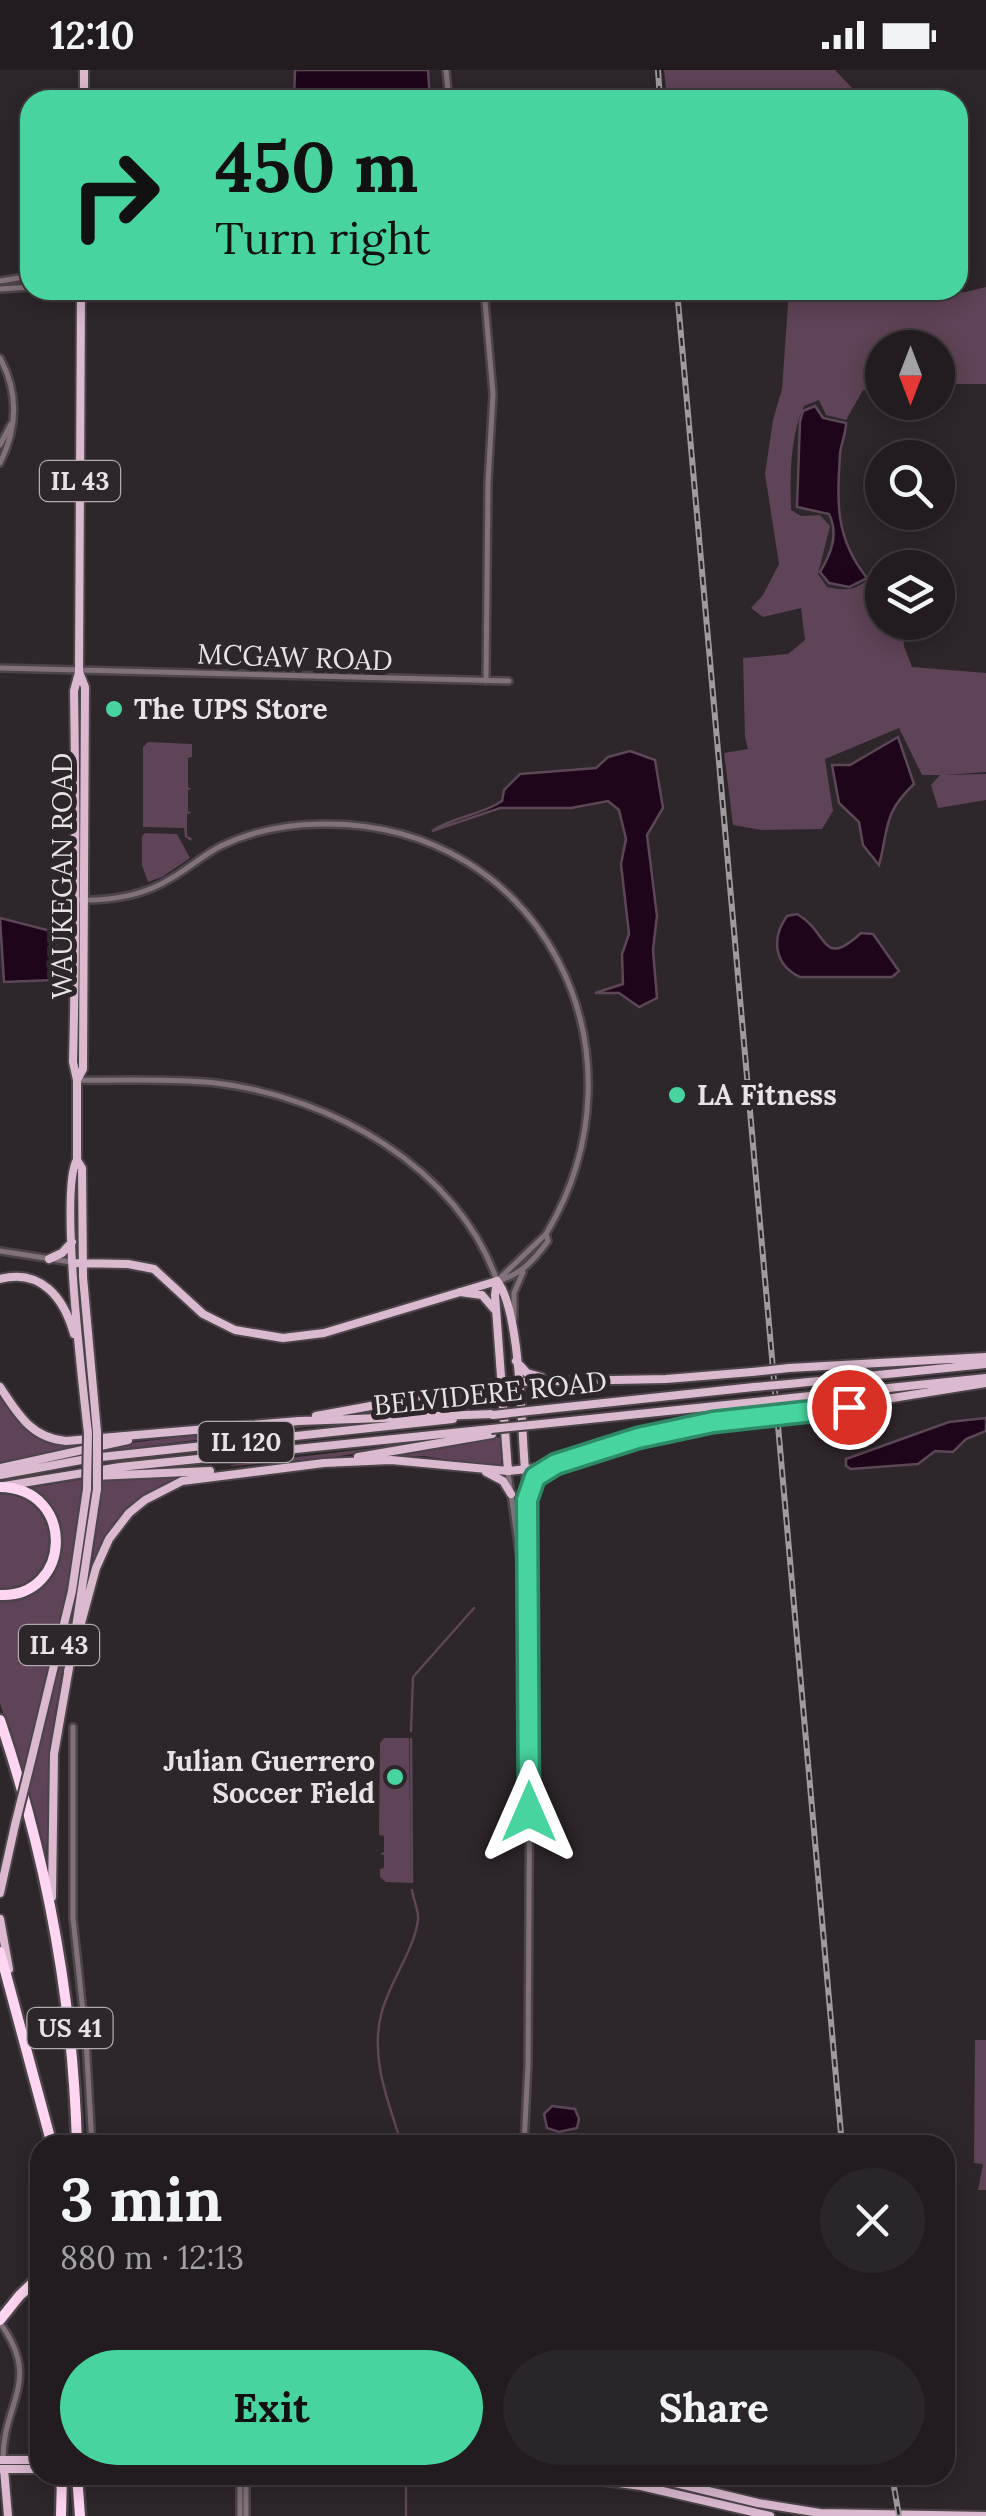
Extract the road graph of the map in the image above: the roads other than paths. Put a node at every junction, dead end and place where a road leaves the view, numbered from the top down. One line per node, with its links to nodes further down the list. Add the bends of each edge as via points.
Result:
1 (80, 300): 8 (main road, WAUKEGAN ROAD / IL 43)
2 (485, 300): 9 (street, via 493,394)
3 (0, 358): 4 (street, via 12,386)
4 (12, 421): 5 (street); 6 (street)
5 (0, 445)
6 (0, 463)
7 (0, 668): 8 (street, MCGAW ROAD)
8 (80, 672): 9 (street, MCGAW ROAD); 11 (main road, WAUKEGAN ROAD / IL 43)
9 (486, 681): 10 (street, MCGAW ROAD)
10 (509, 682)
11 (80, 900): 12 (main road, WAUKEGAN ROAD / IL 43, via 83,1070); 14 (street, via 146,890 252,834 324,824 394,833 481,874 540,930 586,1032 586,1133 569,1190)
12 (77, 1080): 13 (main road, WAUKEGAN ROAD / IL 43); 21 (street, via 219,1083 271,1094 350,1124 414,1166 452,1203 479,1238)
13 (77, 1160): 15 (main road, WAUKEGAN ROAD / IL 43); 18 (main road, WAUKEGAN ROAD)
14 (546, 1234): 19 (street); 21 (street)
15 (72, 1242): 17 (main road); 18 (main road, WAUKEGAN ROAD / IL 43)
16 (0, 1251): 17 (street)
17 (50, 1259): 18 (street)
18 (78, 1263): 22 (main road, via 154,1269 204,1314 235,1330 276,1338 324,1333); 28 (main road, IL 43); 38 (main road, IL 43)
19 (531, 1263): 21 (street); 24 (street, via 514,1292)
20 (0, 1280): 28 (main road, via 27,1278 51,1289 65,1307)
21 (497, 1281): 22 (main road); 23 (main road); 24 (main road)
22 (456, 1292): 23 (main road, via 482,1295)
23 (497, 1314): 25 (main road)
24 (514, 1327): 26 (main road)
25 (500, 1351): 32 (main road); 33 (main road)
26 (516, 1361): 29 (main road, via 527,1373); 31 (main road)
27 (986, 1361): 29 (main road, bridge); 35 (main road, BELVIDERE ROAD, bridge)
28 (81, 1363): 38 (main road, IL 43)
29 (555, 1380): 31 (main road)
30 (986, 1380): 37 (main road, BELVIDERE ROAD, bridge); 41 (main road, bridge, via 675,1429)
31 (518, 1381): 32 (main road); 43 (main road)
32 (502, 1382): 33 (main road); 45 (main road)
33 (483, 1384): 36 (main road)
34 (0, 1387): 39 (main road, via 30,1429 56,1440)
35 (493, 1414): 36 (main road); 46 (main road, BELVIDERE ROAD / IL 120)
36 (298, 1421): 39 (main road)
37 (492, 1431): 40 (main road); 47 (main road, BELVIDERE ROAD / IL 120)
38 (92, 1432): 49 (main road, IL 43, bridge)
39 (182, 1432): 46 (main road, via 90,1446)
40 (324, 1463): 42 (main road); 44 (main road, via 392,1460)
41 (556, 1464): 43 (main road); 51 (main road, via 535,1477)
42 (265, 1469): 47 (main road); 54 (main road, via 182,1481 129,1513 101,1554)
43 (525, 1469): 45 (main road); 51 (street)
44 (482, 1470): 45 (main road); 50 (main road)
45 (508, 1471): 50 (street)
46 (0, 1472)
47 (53, 1478): 48 (main road, BELVIDERE ROAD / IL 120)
48 (0, 1487): 53 (highway, via 41,1503 57,1539 43,1578 20,1593)
49 (92, 1489): 54 (main road, IL 43, via 85,1582); 57 (main road, IL 43, bridge)
50 (511, 1494): 52 (street)
51 (527, 1500): 52 (street)
52 (528, 1588): 65 (street)
53 (0, 1595)
54 (68, 1671): 58 (main road, IL 43, via 54,1754)
55 (0, 1720): 58 (highway, US 41)
56 (73, 1727): 64 (street, via 73,1918)
57 (0, 1892)
58 (53, 1912): 63 (highway, US 41)
59 (0, 1919): 61 (main road)
60 (0, 1952): 61 (highway, US 41)
61 (20, 2020): 62 (highway, US 41)
62 (49, 2135)
63 (76, 2135)
64 (91, 2135)
65 (524, 2135)
66 (30, 2286): 67 (highway)
67 (0, 2322): 69 (street, via 21,2370)
68 (30, 2461): 69 (main road)
69 (2, 2464): 70 (main road); 77 (main road)
70 (30, 2468)
71 (62, 2485): 78 (highway)
72 (77, 2485): 79 (highway)
73 (243, 2485): 80 (street)
74 (634, 2485): 81 (main road)
75 (683, 2485): 82 (main road, via 820,2512)
76 (0, 2502): 77 (main road)
77 (6, 2516)
78 (62, 2516)
79 (78, 2516)
80 (243, 2516)
81 (770, 2516)
82 (986, 2516)

